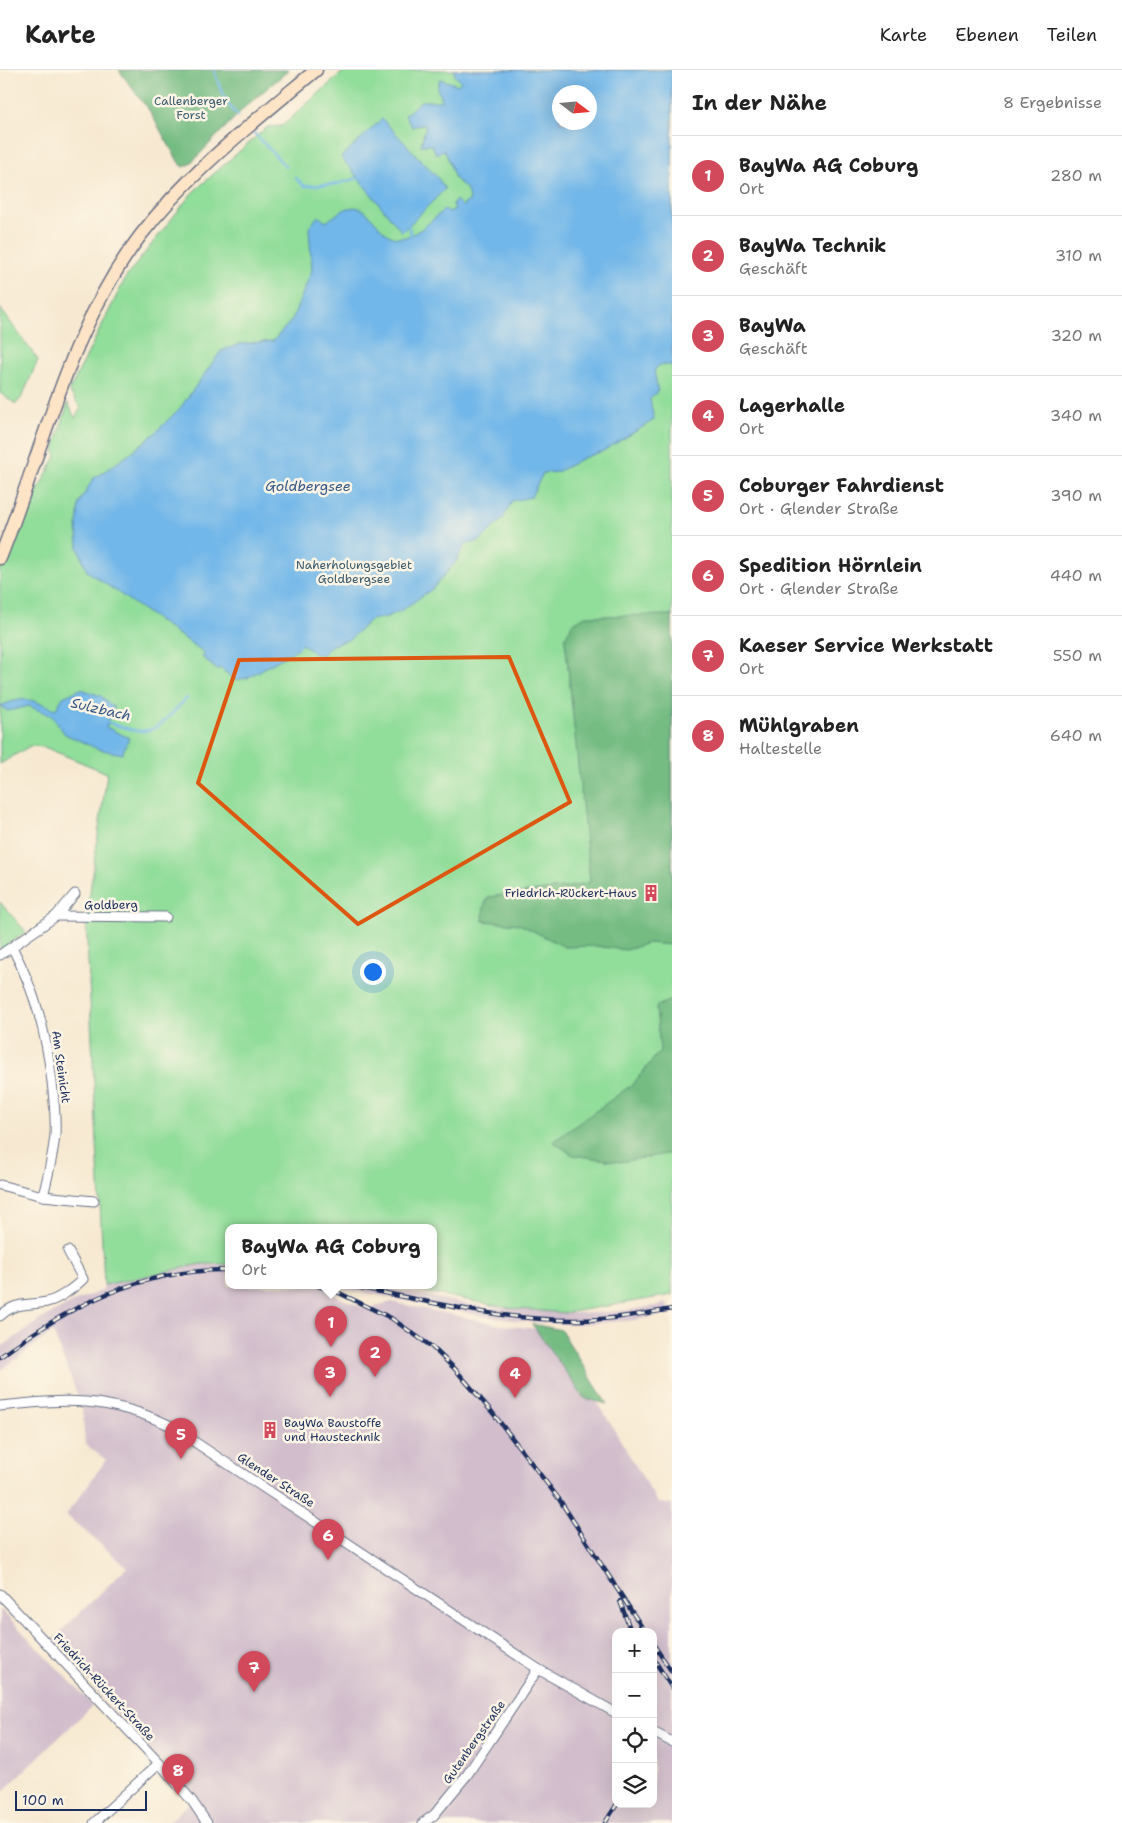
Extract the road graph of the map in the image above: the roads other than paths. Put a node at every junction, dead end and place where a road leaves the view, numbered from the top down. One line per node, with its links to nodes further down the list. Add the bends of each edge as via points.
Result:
1 (316, 70): 2 (street, via 190,180 152,221 129,253 91,318 67,372)
2 (0, 558)
3 (74, 894): 4 (street)
4 (56, 916): 5 (street, Goldberg); 6 (street)
5 (166, 916)
6 (12, 947): 7 (street); 9 (street, Am Steinicht, via 25,971 38,1008 50,1063 55,1134)
7 (0, 955)
8 (0, 1185): 9 (street)
9 (44, 1196): 10 (street)
10 (94, 1201)
11 (68, 1251): 12 (street, via 83,1279 76,1286 49,1301 11,1307)
12 (0, 1316)
13 (0, 1406): 15 (street, Glender Straße, via 51,1401 103,1403 150,1416 169,1425)
14 (0, 1594): 19 (street, Friedrich-Rückert-Straße)
15 (538, 1669): 16 (street, Glender Straße); 22 (street, Gutenbergstraße, via 467,1775 434,1815)
16 (612, 1711)
17 (657, 1734): 18 (street)
18 (672, 1742)
19 (159, 1763): 20 (street); 21 (street, Friedrich-Rückert-Straße)
20 (94, 1823)
21 (207, 1823)
22 (423, 1823)

